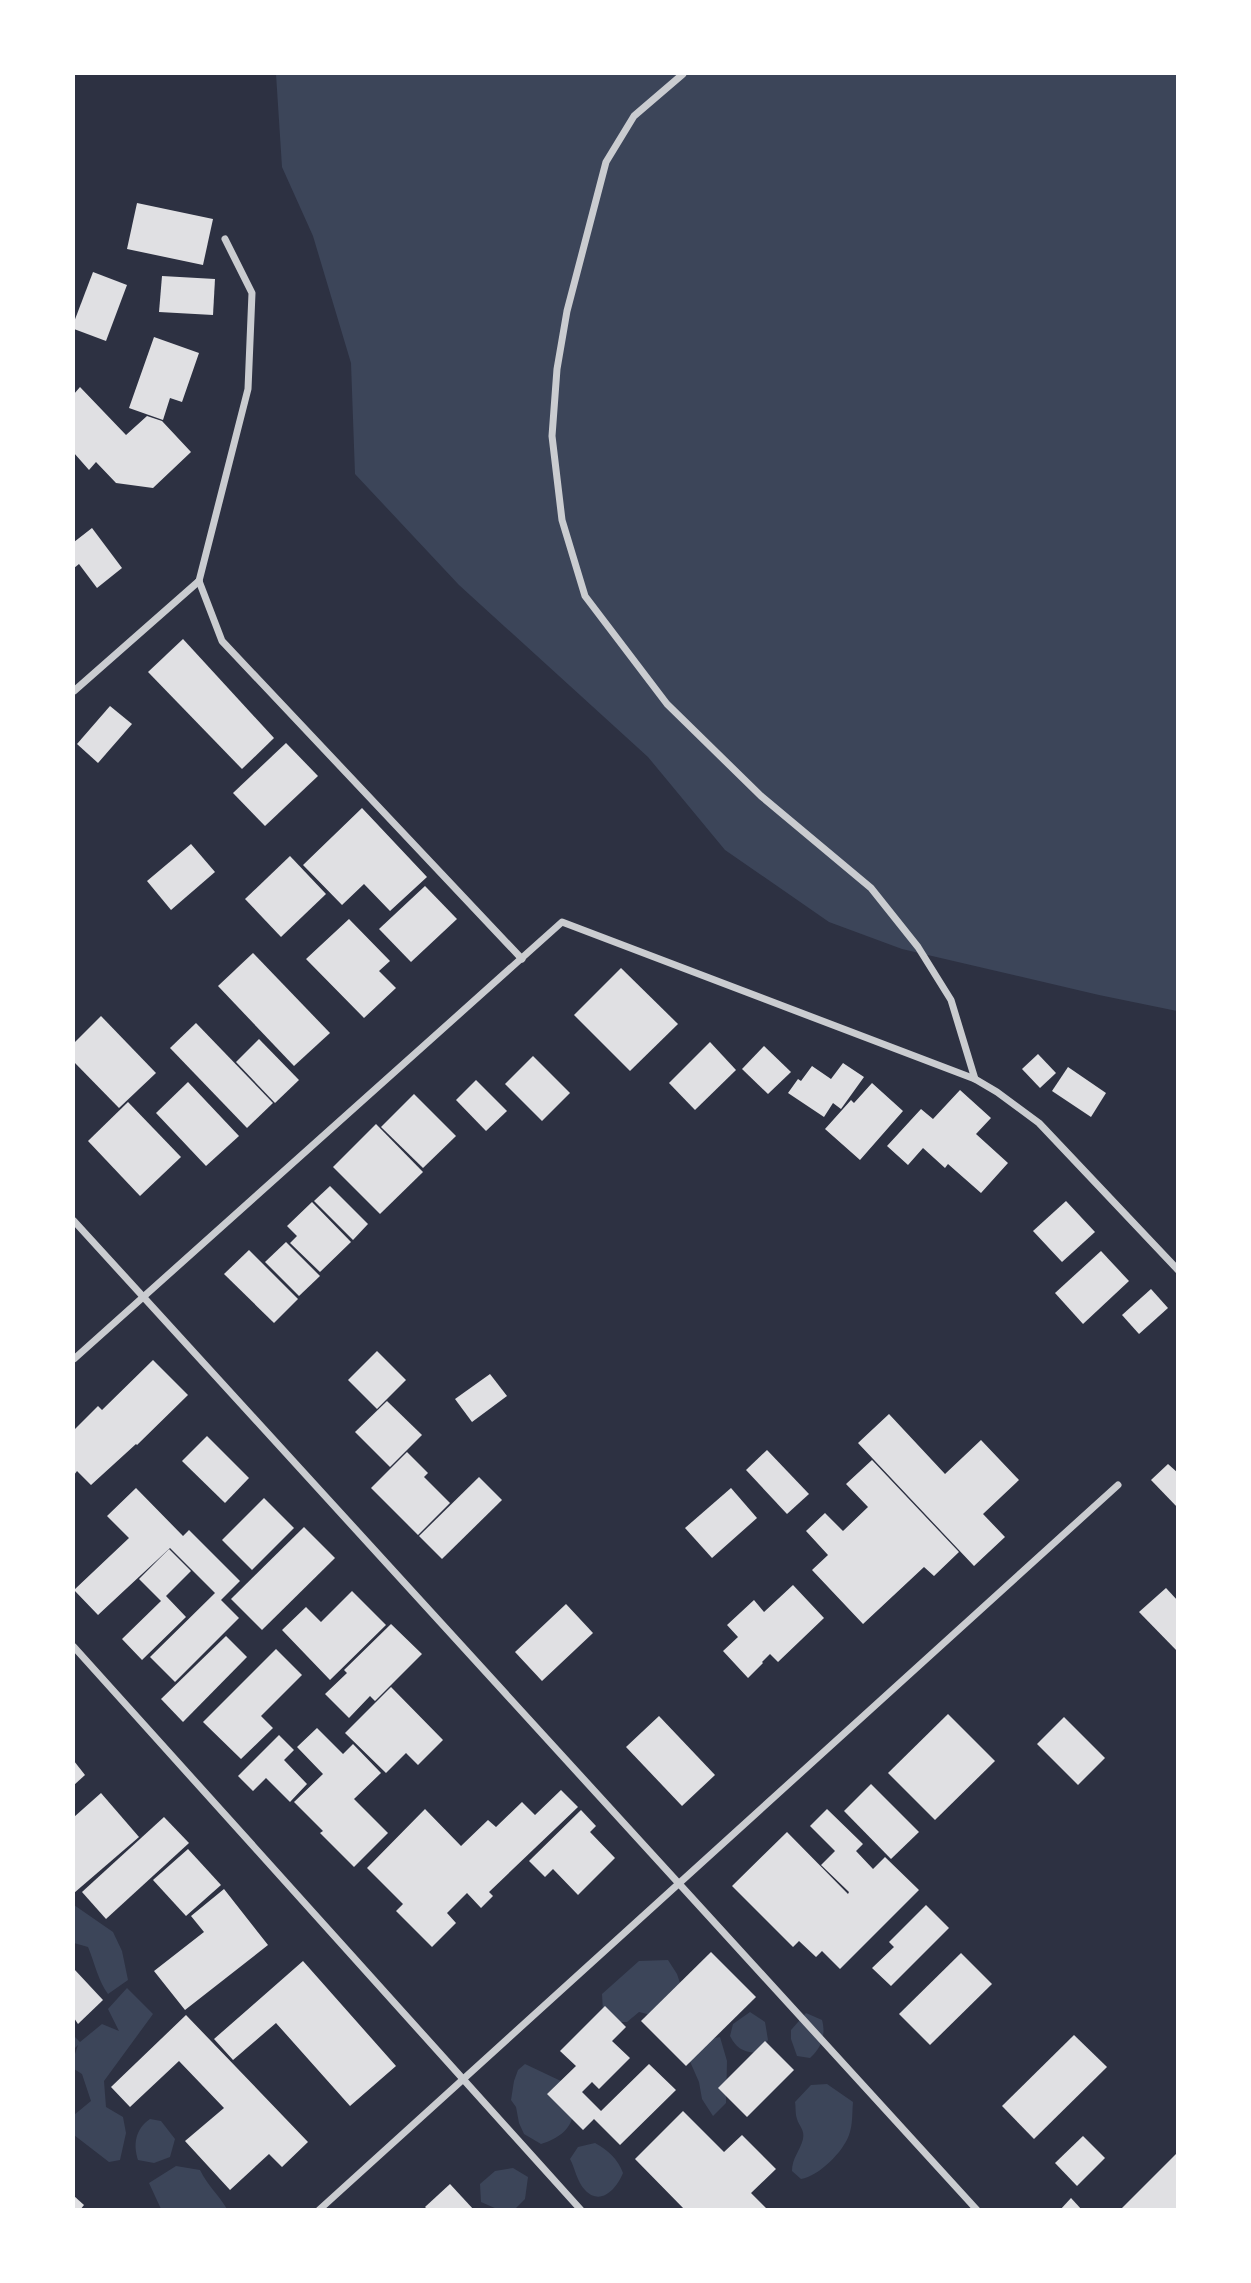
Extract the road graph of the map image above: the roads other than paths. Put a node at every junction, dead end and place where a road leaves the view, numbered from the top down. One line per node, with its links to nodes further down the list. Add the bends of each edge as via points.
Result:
1 (683, 74): 6 (street, via 634,116 606,162 567,311 557,369 552,436 562,520 585,596 667,704 761,796 871,888 918,947 951,1000)
2 (225, 239): 3 (street, via 252,293 248,389)
3 (198, 581): 4 (street); 5 (street, via 222,641)
4 (74, 691)
5 (522, 959): 6 (street, via 562,922); 9 (street)
6 (975, 1079): 8 (street, via 1039,1123)
7 (74, 1221): 9 (street)
8 (1178, 1270)
9 (143, 1297): 10 (street); 13 (street)
10 (74, 1359)
11 (1118, 1485): 13 (street)
12 (74, 1647): 14 (street)
13 (680, 1884): 14 (street); 17 (street)
14 (464, 2079): 15 (street); 16 (street)
15 (319, 2210)
16 (581, 2210)
17 (977, 2210)

